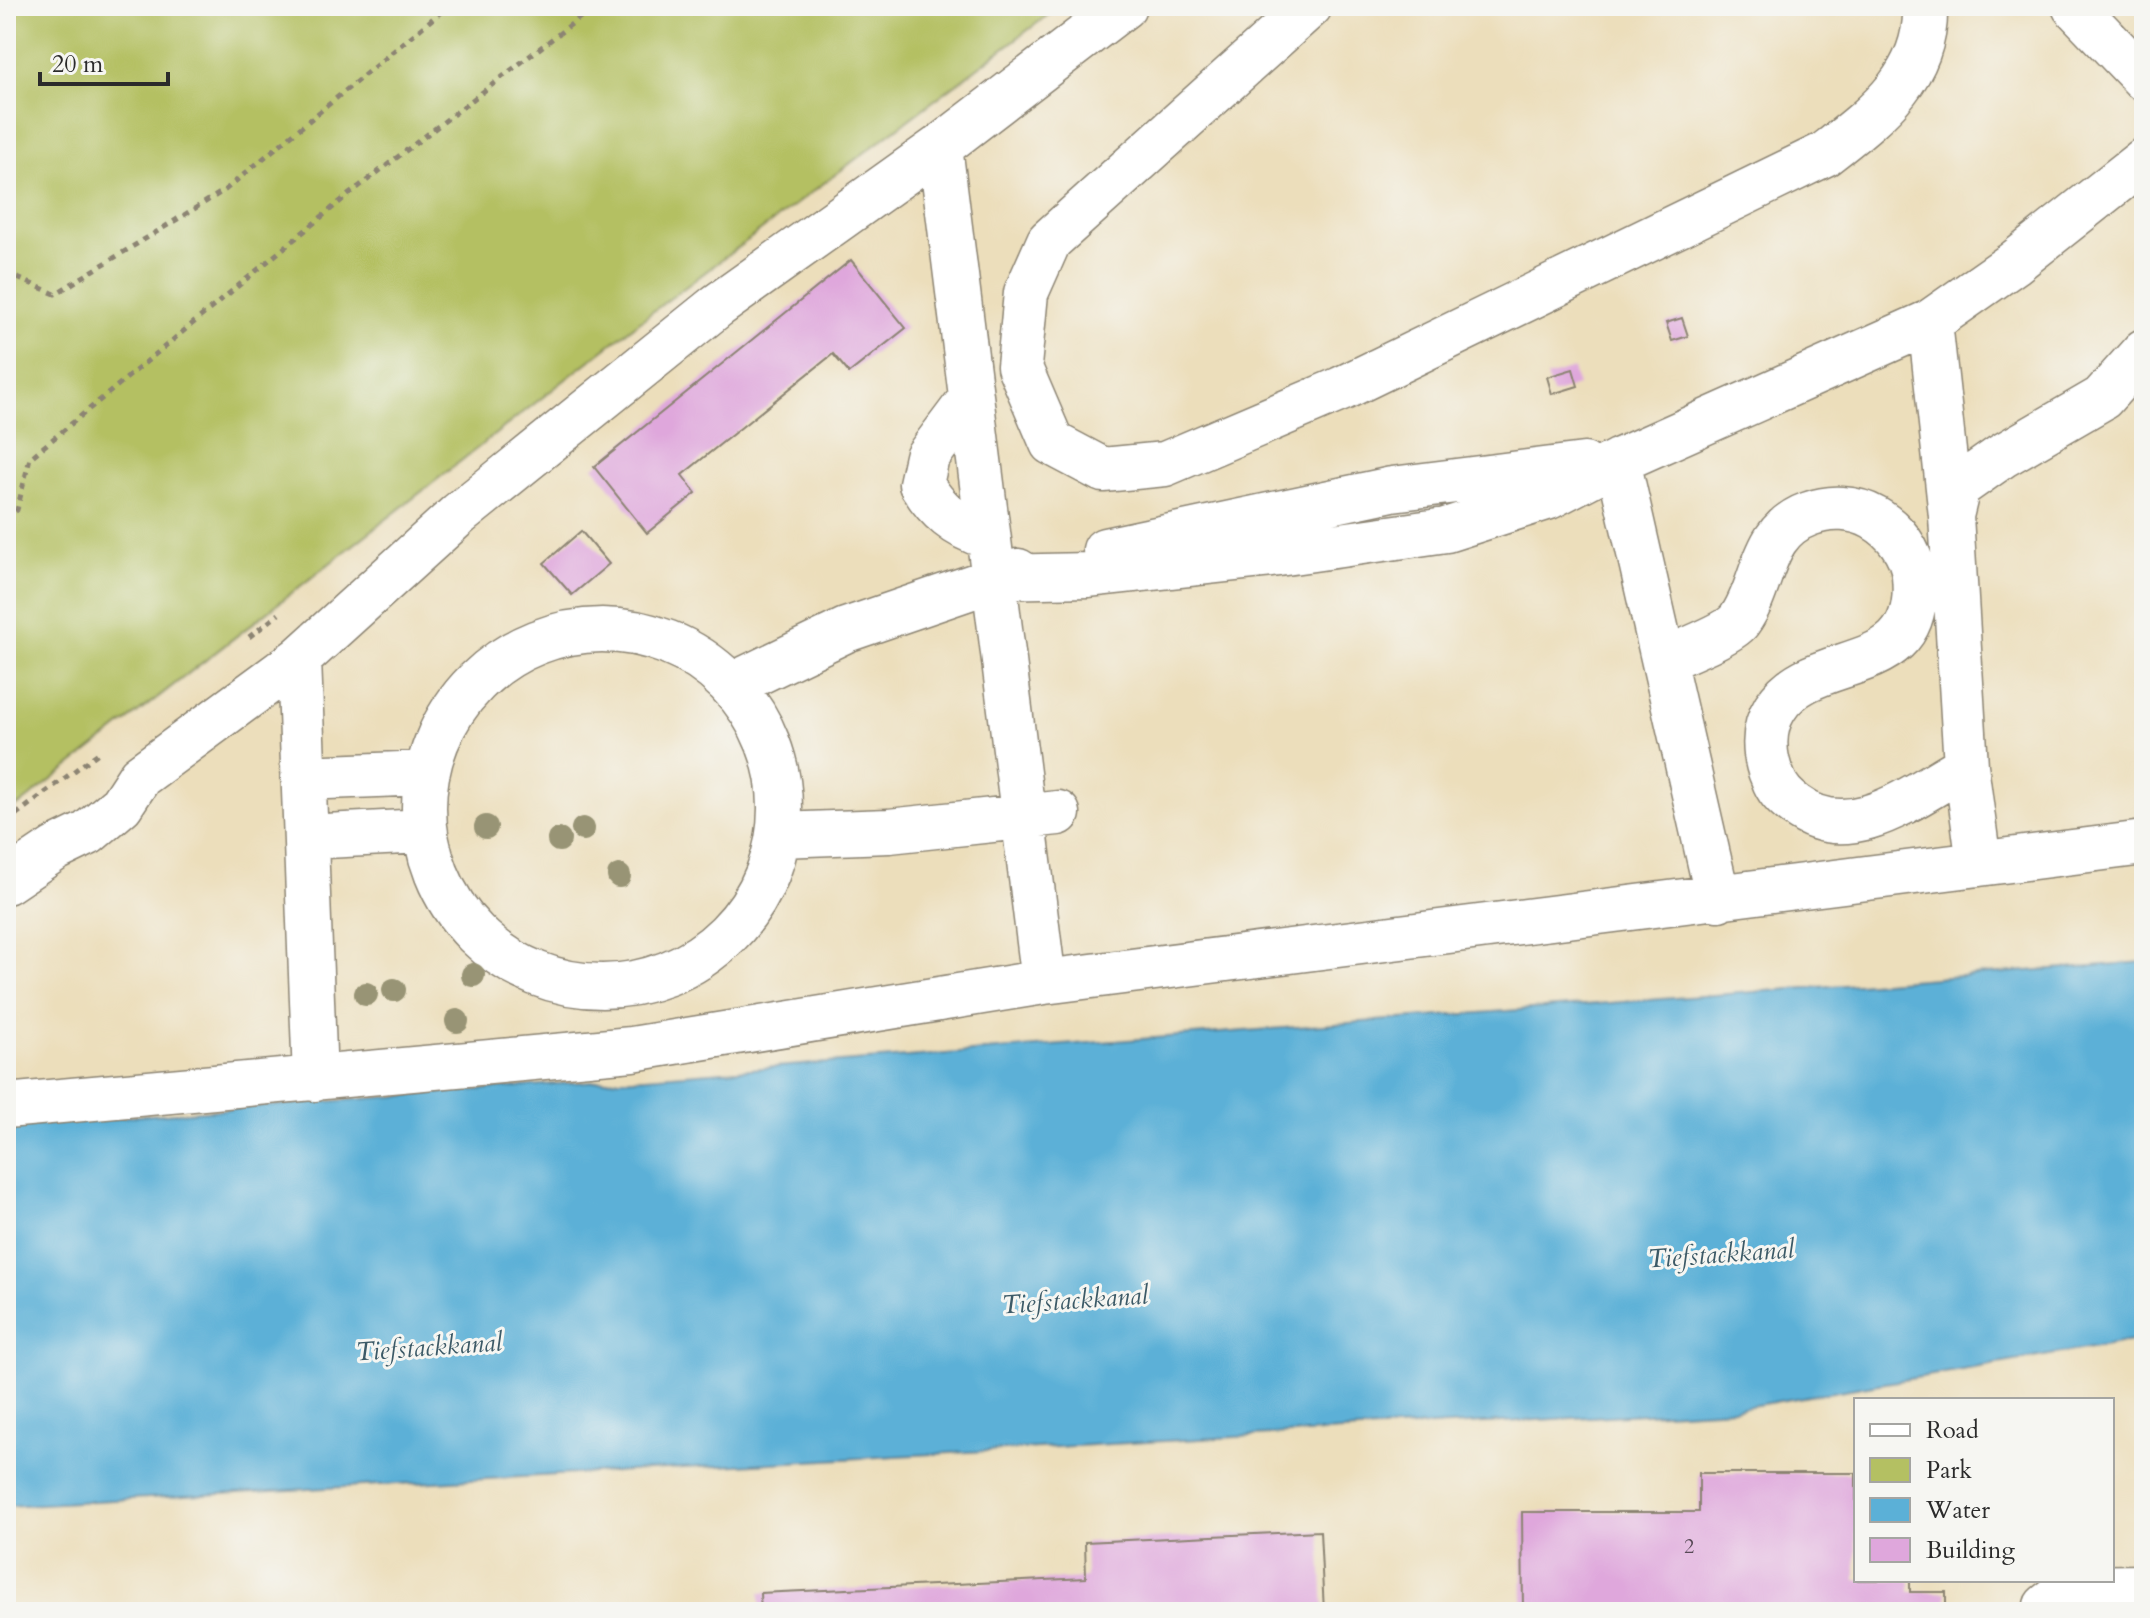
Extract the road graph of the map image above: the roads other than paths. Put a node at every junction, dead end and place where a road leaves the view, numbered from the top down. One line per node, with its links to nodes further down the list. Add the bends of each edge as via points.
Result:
1 (1124, 6): 6 (lane)
2 (1310, 6): 3 (lane, via 1049,241 1043,254 1026,293 1019,366 1052,443 1103,470 1165,464 1341,389 1825,154 1867,121 1918,59)
3 (1925, 6)
4 (2074, 6): 5 (lane)
5 (2144, 79)
6 (940, 147): 10 (lane); 14 (lane, via 717,306 573,419)
7 (2144, 160): 8 (lane)
8 (1930, 322): 11 (lane); 12 (lane)
9 (2144, 351): 12 (lane, via 2102,398 1958,487)
10 (969, 401): 13 (lane); 13 (lane, via 927,457 921,484)
11 (1618, 461): 13 (lane, via 1392,489 1179,532); 15 (lane)
12 (1951, 516): 17 (lane)
13 (989, 557): 16 (lane); 20 (lane)
14 (299, 659): 19 (lane); 26 (lane, via 140,776 121,805 88,833)
15 (1664, 660): 17 (lane, via 1738,623 1774,538 1790,524 1829,509 1873,517 1906,549 1916,592 1911,615 1887,648 1870,659 1802,680 1784,695 1767,731 1773,781 1805,813 1849,823 1870,818); 27 (lane)
16 (732, 685): 18 (lane, via 688,651 635,632 580,630 526,645 480,677 445,720); 22 (lane, via 756,717 773,755 781,795)
17 (1966, 766): 25 (lane)
18 (426, 773): 19 (lane); 21 (lane)
19 (303, 778): 23 (lane)
20 (1040, 814): 22 (lane, via 889,831); 28 (lane)
21 (424, 831): 22 (lane, via 438,880 458,913 503,958 549,980 600,988 651,981 698,961 737,927 758,895); 23 (lane)
22 (779, 835)
23 (306, 837): 29 (lane)
24 (2144, 843): 25 (lane)
25 (1979, 864): 27 (lane)
26 (6, 882)
27 (1718, 899): 28 (lane)
28 (1044, 982): 29 (lane, via 632,1049)
29 (315, 1079): 30 (lane)
30 (6, 1106)
31 (2144, 1587): 32 (lane, via 2069,1588 2046,1606)
32 (2046, 1612)

